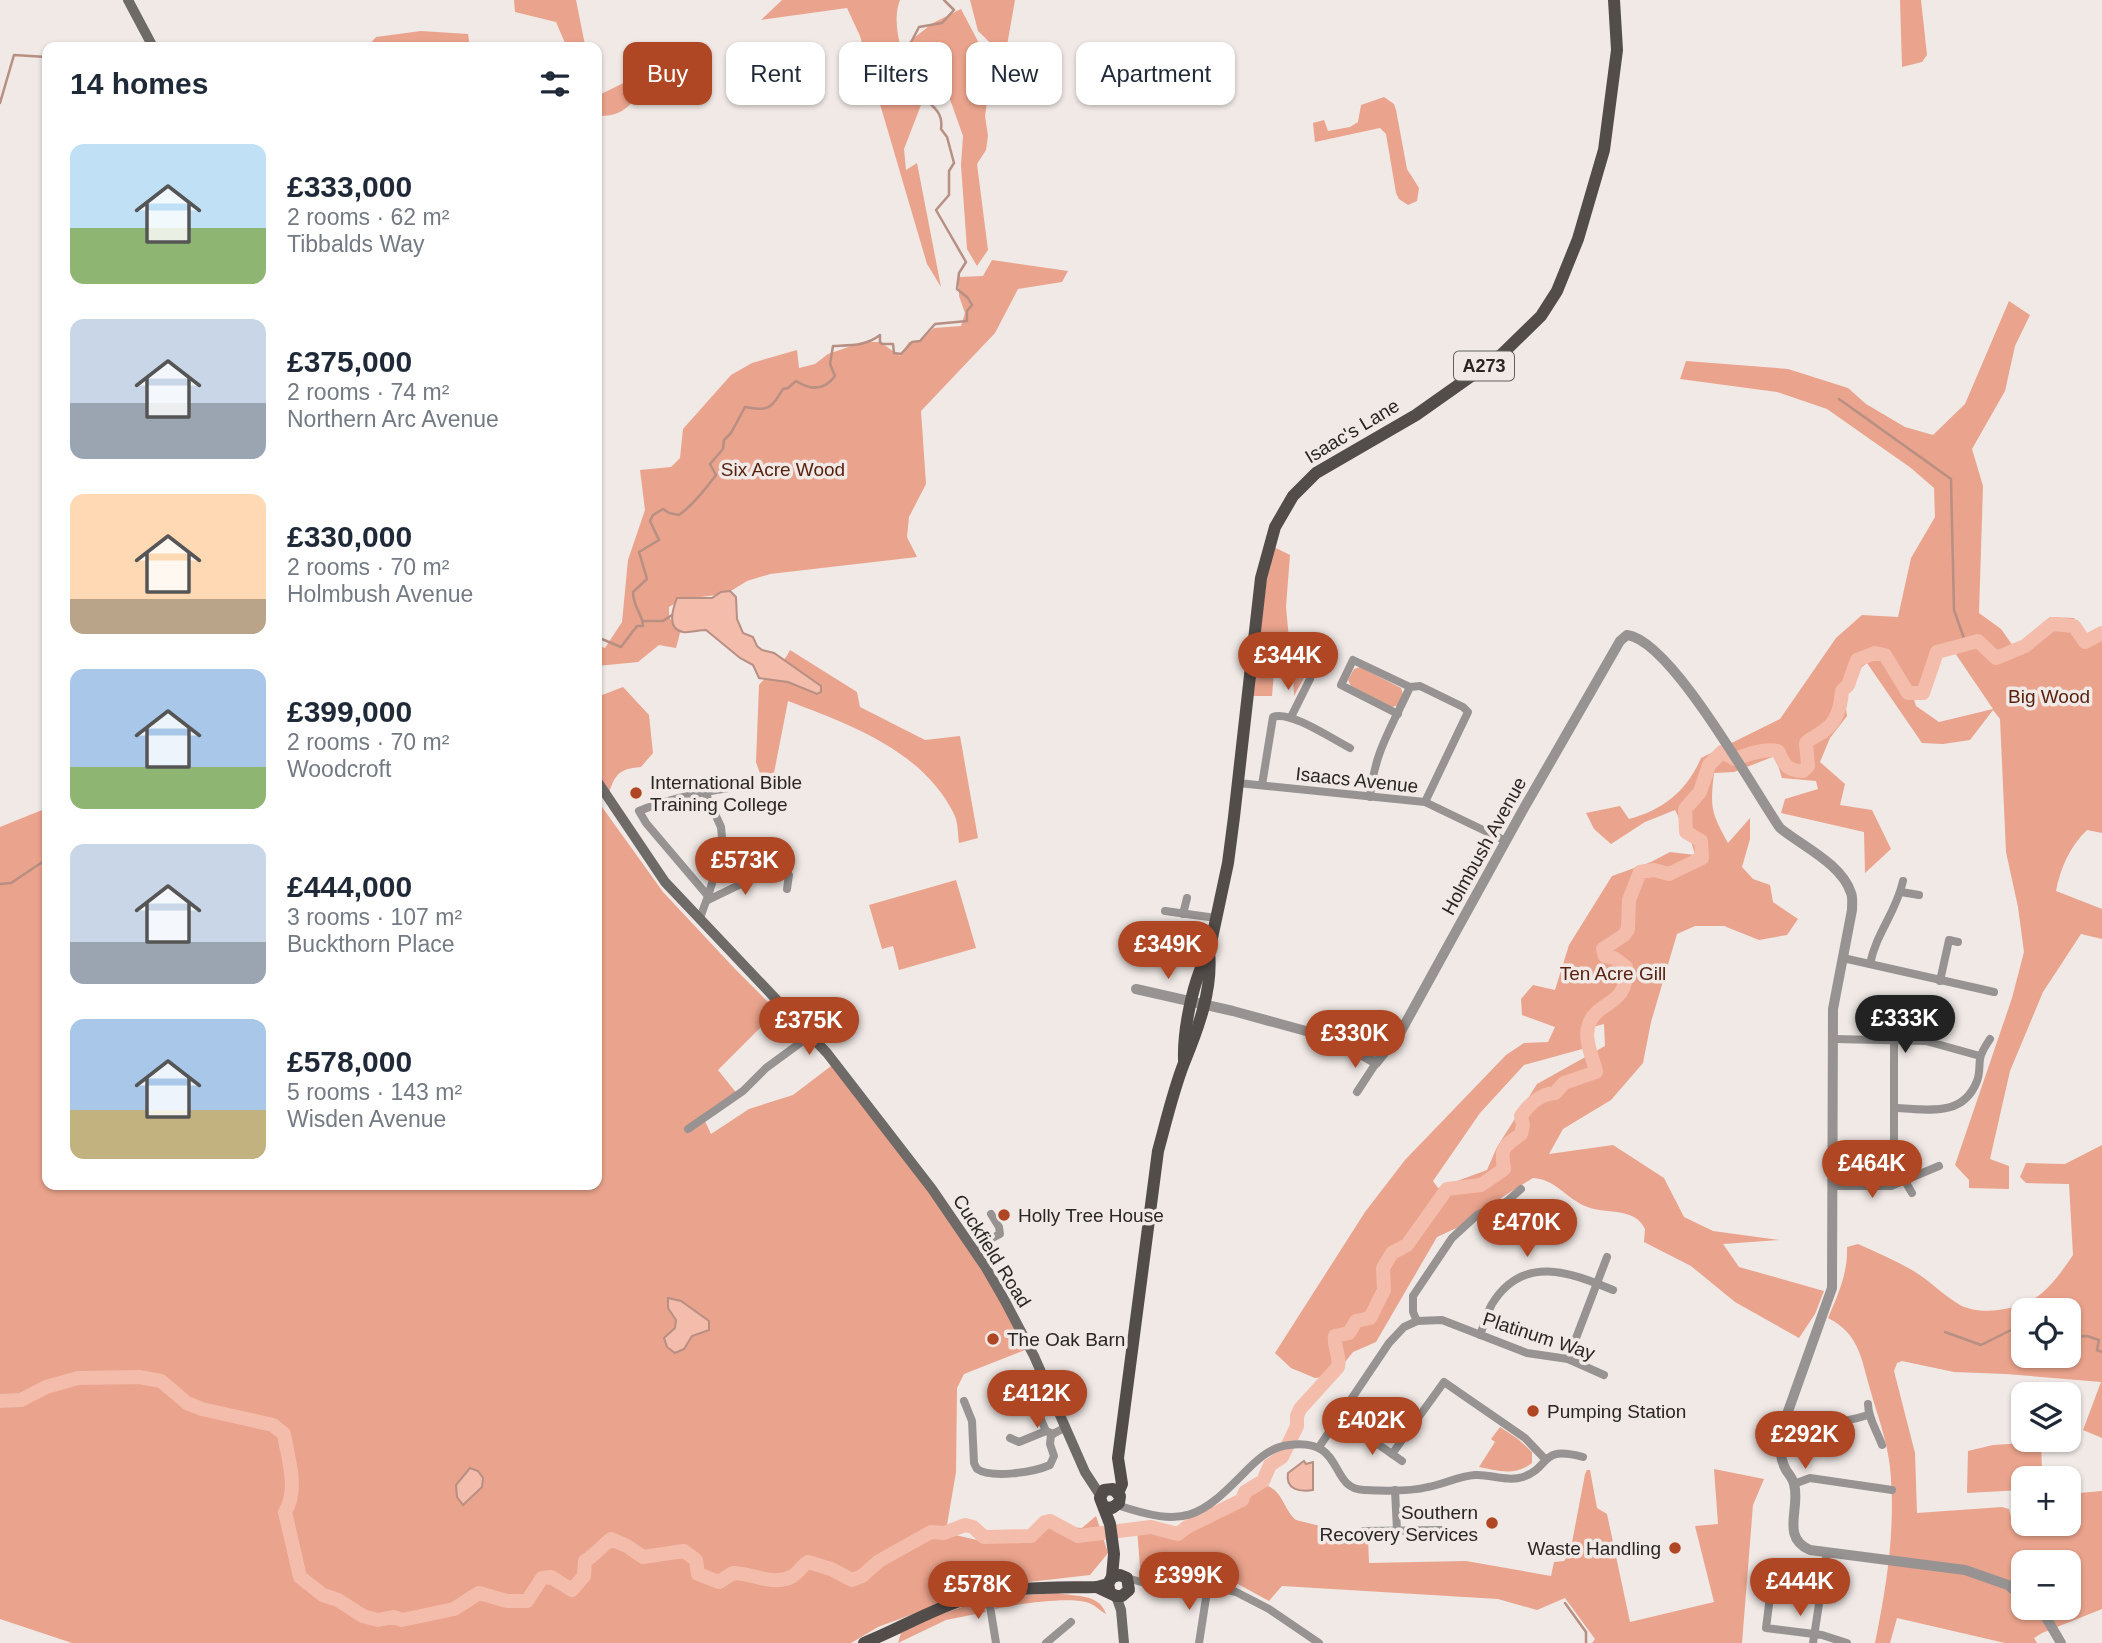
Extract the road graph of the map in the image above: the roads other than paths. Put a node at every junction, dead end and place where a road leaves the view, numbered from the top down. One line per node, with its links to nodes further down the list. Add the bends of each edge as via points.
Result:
1 (128, 0): 3 (main road)
2 (1614, 0): 9 (main road, Isaac's Lane / A273, via 1617,50 1604,150 1578,239 1557,291 1541,316 1501,355 1416,415 1316,474 1283,510 1261,579)
3 (150, 42)
4 (1310, 679): 7 (street)
5 (1410, 687): 6 (street); 6 (street, via 1353,660 1341,685); 15 (street, via 1420,686 1468,712)
6 (1398, 714): 14 (street, via 1378,753)
7 (1291, 717): 8 (street); 10 (street, via 1273,717)
8 (1350, 748)
9 (1238, 783): 10 (street, Isaacs Avenue); 26 (main road, Isaac's Lane / A273)
10 (1262, 785): 14 (street, Isaacs Avenue)
11 (602, 788): 25 (main road, via 665,882)
12 (727, 788): 13 (street)
13 (705, 792): 21 (street, via 722,827 723,848); 21 (street, via 639,811)
14 (1370, 797): 15 (street, Isaacs Avenue)
15 (1425, 802): 16 (street, Isaacs Avenue)
16 (1506, 841): 28 (street, Holmbush Avenue, via 1620,641 1625,635 1636,638 1686,684 1780,828 1842,876 1851,893 1852,910); 39 (street, Holmbush Avenue, via 1399,1033)
17 (1903, 881): 19 (street)
18 (787, 889): 21 (street, via 789,875 774,868)
19 (1901, 891): 20 (street); 29 (street, via 1873,947)
20 (1919, 895)
21 (708, 898): 25 (street)
22 (1187, 898): 24 (street)
23 (1165, 911): 24 (street)
24 (1183, 914): 26 (street)
25 (700, 918): 34 (main road, Cuckfield Road)
26 (1216, 918): 33 (main road, Isaac's Lane / A273, via 1211,965)
27 (1958, 942): 30 (street, via 1950,940)
28 (1843, 958): 29 (street); 35 (street, Holmbush Avenue, via 1833,1009)
29 (1870, 964): 30 (street)
30 (1940, 981): 32 (street)
31 (1136, 989): 33 (street)
32 (1994, 992)
33 (1198, 1004): 39 (street, via 1335,1039); 75 (main road, Isaac's Lane / A273, via 1194,1042 1158,1152 1118,1458 1122,1484)
34 (811, 1035): 42 (street); 49 (main road, Cuckfield Road)
35 (1833, 1039): 37 (street); 45 (street, Holmbush Avenue)
36 (1990, 1039): 38 (street)
37 (1894, 1040): 38 (street, via 1926,1041); 41 (street)
38 (1980, 1056): 41 (street, via 1978,1079 1960,1105)
39 (1376, 1063): 40 (street)
40 (1357, 1092)
41 (1895, 1108): 44 (street, via 1894,1150)
42 (688, 1129)
43 (1939, 1166): 44 (street)
44 (1905, 1181): 45 (street, via 1891,1186); 47 (street)
45 (1833, 1186): 60 (street, Holmbush Avenue, via 1832,1288)
46 (1521, 1189): 53 (street, via 1506,1202 1477,1215 1451,1238 1413,1296)
47 (1912, 1192)
48 (991, 1214): 49 (street, via 1000,1234)
49 (973, 1248): 62 (main road, Cuckfield Road, via 1034,1356)
50 (1607, 1257): 51 (street)
51 (1596, 1283): 52 (street); 54 (street, via 1561,1271 1530,1274 1515,1281 1492,1304); 55 (street)
52 (1613, 1290)
53 (1417, 1321): 54 (street, Platinum Way, via 1442,1320); 67 (street, via 1389,1343)
54 (1480, 1335): 55 (street, Platinum Way, via 1527,1353)
55 (1568, 1359): 56 (street, Platinum Way)
56 (1604, 1375)
57 (1026, 1385): 64 (street)
58 (964, 1401): 64 (street, via 972,1421 974,1463 983,1473 1032,1471 1050,1465 1054,1456)
59 (1868, 1404): 61 (street)
60 (1787, 1415): 61 (street, via 1817,1423); 72 (street, Holmbush Avenue, via 1780,1453)
61 (1868, 1415): 66 (street)
62 (1066, 1427): 64 (street); 75 (main road, Cuckfield Road, via 1085,1472)
63 (1359, 1431): 68 (street)
64 (1049, 1432): 65 (street, via 1019,1442)
65 (1010, 1438)
66 (1882, 1445)
67 (1319, 1447): 73 (street, via 1330,1454 1345,1482 1360,1490); 75 (street, via 1280,1447 1262,1455 1213,1503 1184,1516 1164,1518 1132,1510)
68 (1392, 1454): 70 (street, via 1444,1382 1525,1438); 71 (street)
69 (1583, 1457): 70 (street, via 1564,1452)
70 (1545, 1459): 73 (street, via 1524,1477 1476,1475 1426,1488)
71 (1402, 1461)
72 (1794, 1484): 74 (street, via 1810,1478); 79 (street, via 1797,1541 1810,1550)
73 (1395, 1490): 76 (street)
74 (1892, 1490)
75 (1111, 1498): 81 (main road, A273)
76 (1397, 1530): 77 (street); 78 (street)
77 (1441, 1530)
78 (1364, 1531)
79 (1827, 1552): 83 (street, via 1965,1570); 88 (street)
80 (1772, 1581): 88 (street, via 1766,1628)
81 (1116, 1586): 82 (street); 84 (main road, via 1024,1588); 92 (main road)
82 (1208, 1586): 93 (street); 94 (street, via 1249,1597)
83 (2011, 1588)
84 (988, 1594): 87 (main road, via 939,1608); 90 (street)
85 (2048, 1620): 96 (street)
86 (1071, 1622): 91 (street)
87 (891, 1638): 89 (main road)
88 (1814, 1639): 95 (street)
89 (864, 1643)
90 (996, 1643)
91 (1046, 1643)
92 (1124, 1643)
93 (1199, 1643)
94 (1319, 1643)
95 (1847, 1643)
96 (2061, 1643)

